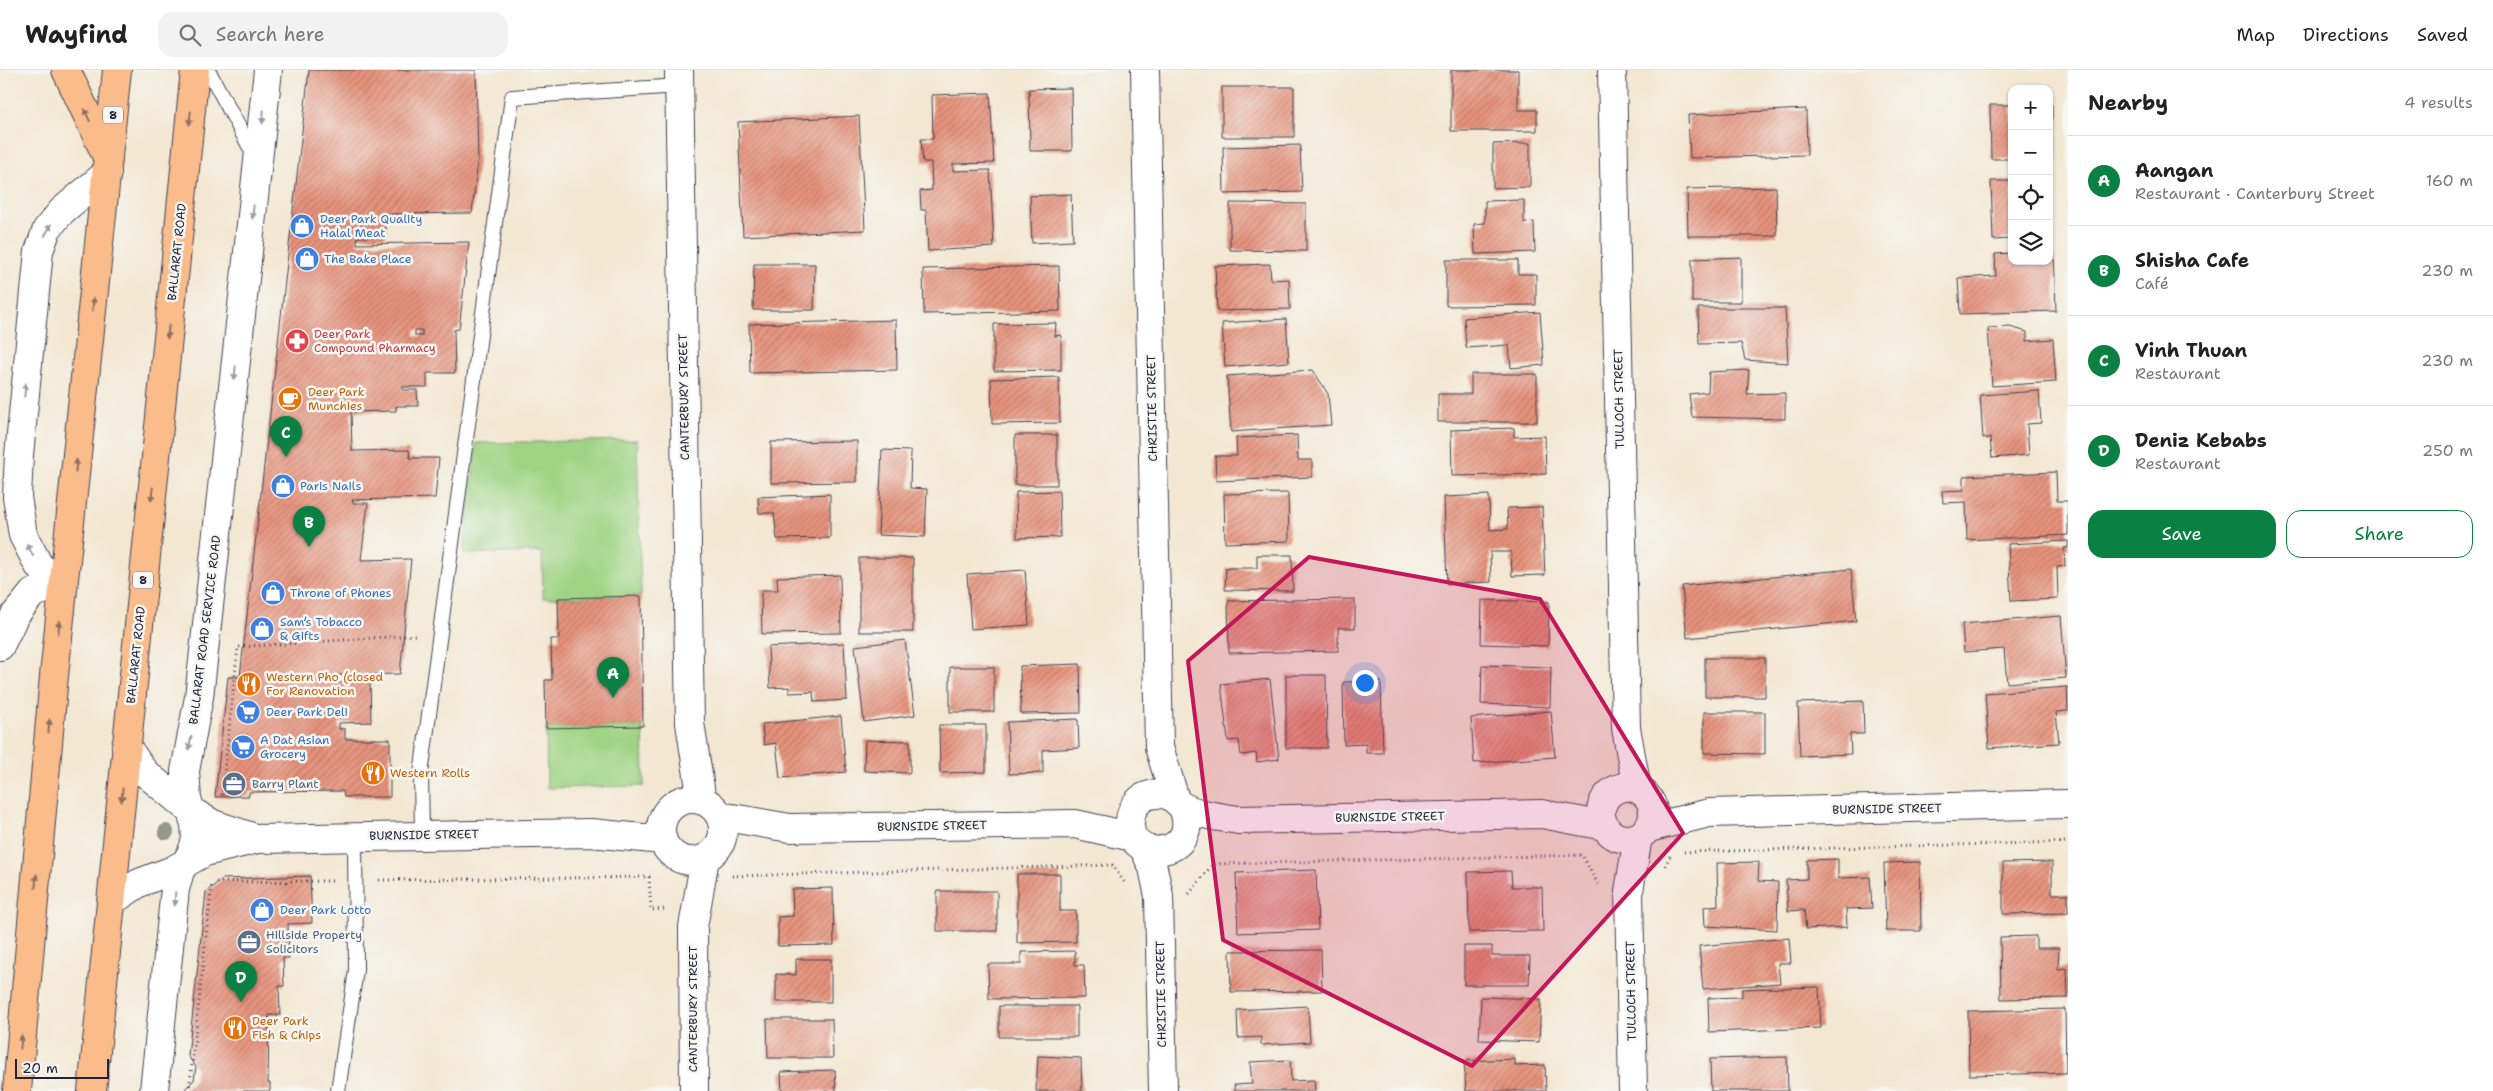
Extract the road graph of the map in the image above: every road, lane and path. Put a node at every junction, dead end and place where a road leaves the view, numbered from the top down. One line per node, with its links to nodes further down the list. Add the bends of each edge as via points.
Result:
1 (66, 70): 10 (main road, one-way to 1)
2 (117, 70): 10 (main road, 8)
3 (195, 70): 15 (main road, BALLARAT ROAD / 8, one-way to 15)
4 (208, 70): 9 (lane)
5 (268, 70): 9 (street, BALLARAT ROAD SERVICE ROAD, one-way to 9)
6 (1145, 70): 16 (street, CHRISTIE STREET)
7 (1612, 70): 17 (street, TULLOCH STREET)
8 (679, 78): 12 (lane, via 512,97); 25 (street, CANTERBURY STREET, via 690,724)
9 (258, 163): 21 (street, BALLARAT ROAD SERVICE ROAD, one-way to 21, via 199,697 186,765 186,794)
10 (107, 166): 11 (main road, 8, one-way to 10); 11 (street, one-way to 10, via 39,566 23,535 17,497 39,251 47,229)
11 (63, 584): 13 (street, via 33,593 15,615); 42 (main road, 8, one-way to 11)
12 (440, 634): 14 (path); 30 (lane, via 421,774)
13 (0, 646)
14 (238, 647)
15 (126, 746): 21 (street, BURNSIDE STREET, via 144,772); 40 (main road, BALLARAT ROAD / 8, one-way to 40)
16 (1159, 747): 18 (street, CHRISTIE STREET, via 1152,776); 19 (street, CHRISTIE STREET)
17 (1627, 794): 22 (street, BURNSIDE STREET); 23 (street, BURNSIDE STREET); 28 (street, via 1601,812); 28 (street, via 1654,813)
18 (1138, 803): 19 (street, via 1158,794); 26 (street, BURNSIDE STREET); 32 (street, via 1130,822)
19 (1178, 803): 24 (street, BURNSIDE STREET, via 1209,816); 33 (street, via 1187,822)
20 (2067, 805): 22 (street, BURNSIDE STREET)
21 (191, 811): 31 (street, BURNSIDE STREET, via 213,824); 36 (street, BALLARAT ROAD SERVICE ROAD, via 196,840)
22 (1709, 813): 28 (street, BURNSIDE STREET)
23 (1542, 814): 24 (street, BURNSIDE STREET); 28 (street, BURNSIDE STREET)
24 (1238, 820): 33 (street, BURNSIDE STREET, via 1208,828)
25 (684, 822): 27 (street, BURNSIDE STREET); 30 (street, BURNSIDE STREET, via 591,833); 35 (street, BURNSIDE STREET, via 695,861); 35 (street, CANTERBURY STREET, via 722,825); 41 (street, CANTERBURY STREET)
26 (1075, 824): 27 (street, BURNSIDE STREET); 32 (street, BURNSIDE STREET)
27 (790, 828): 35 (street, BURNSIDE STREET)
28 (1626, 832): 38 (street, TULLOCH STREET)
29 (355, 836): 30 (street, BURNSIDE STREET); 31 (street, BURNSIDE STREET); 45 (lane, via 356,970)
30 (422, 836)
31 (258, 839): 36 (street, BURNSIDE STREET, via 217,848)
32 (1139, 842): 33 (street, via 1161,851); 39 (street, CHRISTIE STREET, via 1153,868)
33 (1179, 842): 39 (street, CHRISTIE STREET)
34 (2068, 842): 37 (path, via 1672,852)
35 (713, 851): 41 (street, CANTERBURY STREET)
36 (185, 862): 40 (street, BURNSIDE STREET); 44 (street, BALLARAT ROAD SERVICE ROAD, one-way to 44, via 175,890)
37 (1664, 870)
38 (1629, 891): 39 (path, via 1602,891 1582,855 1213,864 1187,896); 48 (street, TULLOCH STREET)
39 (1159, 896): 47 (street, CHRISTIE STREET)
40 (112, 901): 43 (main road, BALLARAT ROAD / 8)
41 (693, 927): 46 (street, CANTERBURY STREET)
42 (17, 1091)
43 (92, 1091)
44 (154, 1091)
45 (338, 1091)
46 (694, 1091)
47 (1163, 1091)
48 (1633, 1091)

